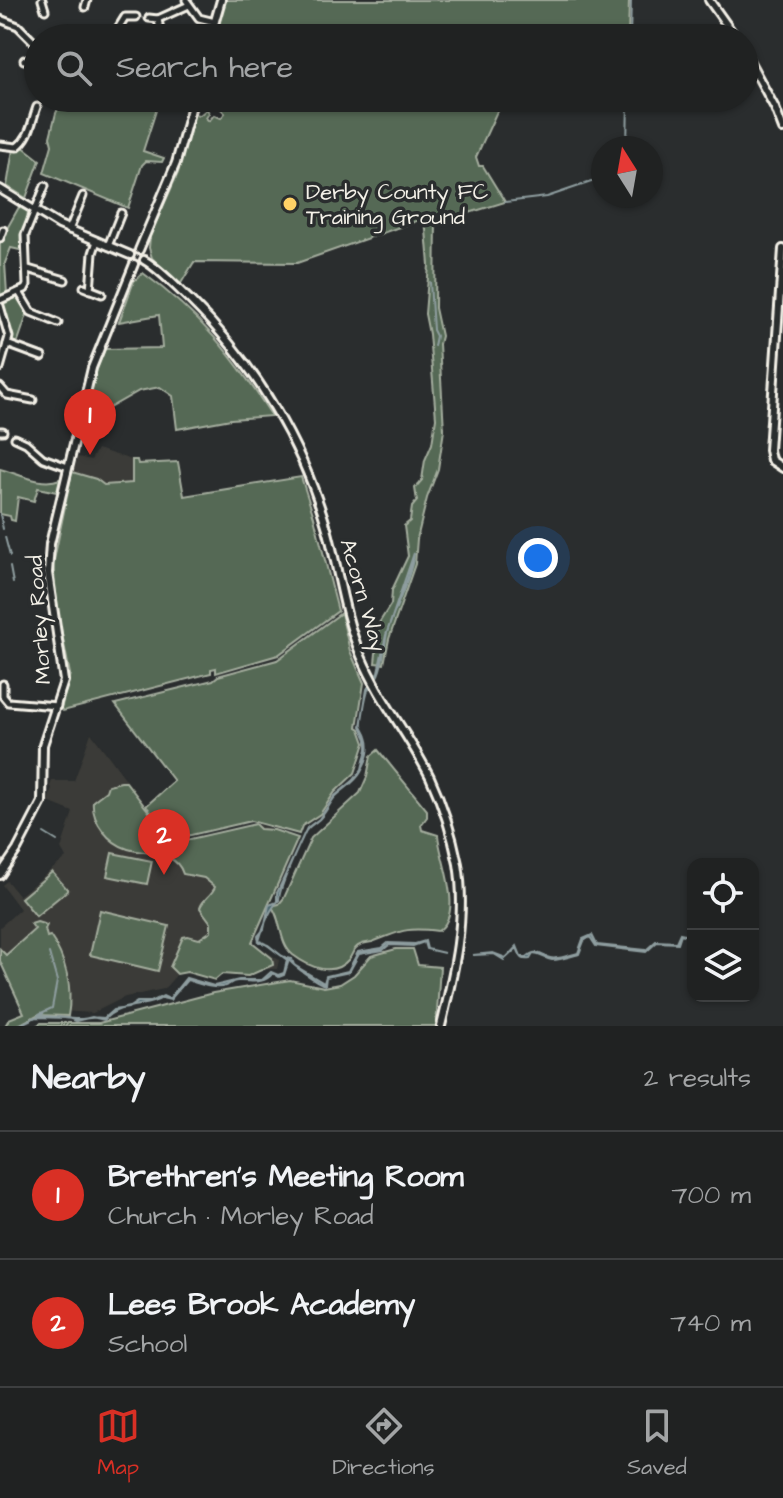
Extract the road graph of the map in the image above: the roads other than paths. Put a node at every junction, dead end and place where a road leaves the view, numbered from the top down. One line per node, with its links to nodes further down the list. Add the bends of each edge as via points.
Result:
1 (42, 0): 5 (street)
2 (221, 0): 10 (street)
3 (709, 0): 13 (street)
4 (188, 3): 9 (street); 10 (street, via 199,18)
5 (45, 10)
6 (136, 17): 11 (street, via 125,17)
7 (149, 18): 9 (street)
8 (0, 19): 14 (street)
9 (158, 19): 12 (street)
10 (215, 22)
11 (121, 24)
12 (159, 24)
13 (726, 24)
14 (24, 32)
15 (759, 79): 18 (street)
16 (36, 112): 19 (street, via 21,144)
17 (190, 112): 31 (street, via 176,163)
18 (783, 129)
19 (0, 145)
20 (45, 186): 23 (street)
21 (0, 189): 23 (street)
22 (83, 196): 26 (street)
23 (35, 210): 26 (street); 36 (street, via 25,235)
24 (121, 213): 29 (street)
25 (3, 230): 27 (street)
26 (69, 230): 28 (street)
27 (0, 238)
28 (97, 241): 29 (street); 40 (street, via 87,288)
29 (108, 246): 32 (street)
30 (783, 249): 50 (street, via 769,450 771,460)
31 (139, 250): 32 (street); 33 (street)
32 (130, 255): 35 (street)
33 (144, 260): 35 (street); 54 (street, Acorn Way, via 226,338 283,422 316,496 353,635 444,811 461,898 459,941)
34 (50, 264): 37 (street)
35 (134, 264): 49 (street, Morley Road, via 92,368)
36 (28, 269): 37 (street); 39 (street, via 27,285)
37 (46, 273): 38 (street)
38 (65, 280)
39 (19, 292): 41 (street); 42 (street, via 31,312)
40 (102, 294)
41 (0, 303): 43 (street)
42 (58, 323)
43 (7, 344): 44 (street); 45 (street)
44 (42, 357)
45 (0, 368)
46 (0, 387): 47 (street, via 7,395)
47 (33, 400)
48 (21, 438): 49 (street, via 43,458)
49 (68, 467): 52 (street, Morley Road, via 47,560 64,672)
50 (783, 468)
51 (3, 684): 52 (street, via 8,702)
52 (57, 706): 53 (street, Morley Road, via 43,745 42,802)
53 (0, 875)
54 (441, 1026)

